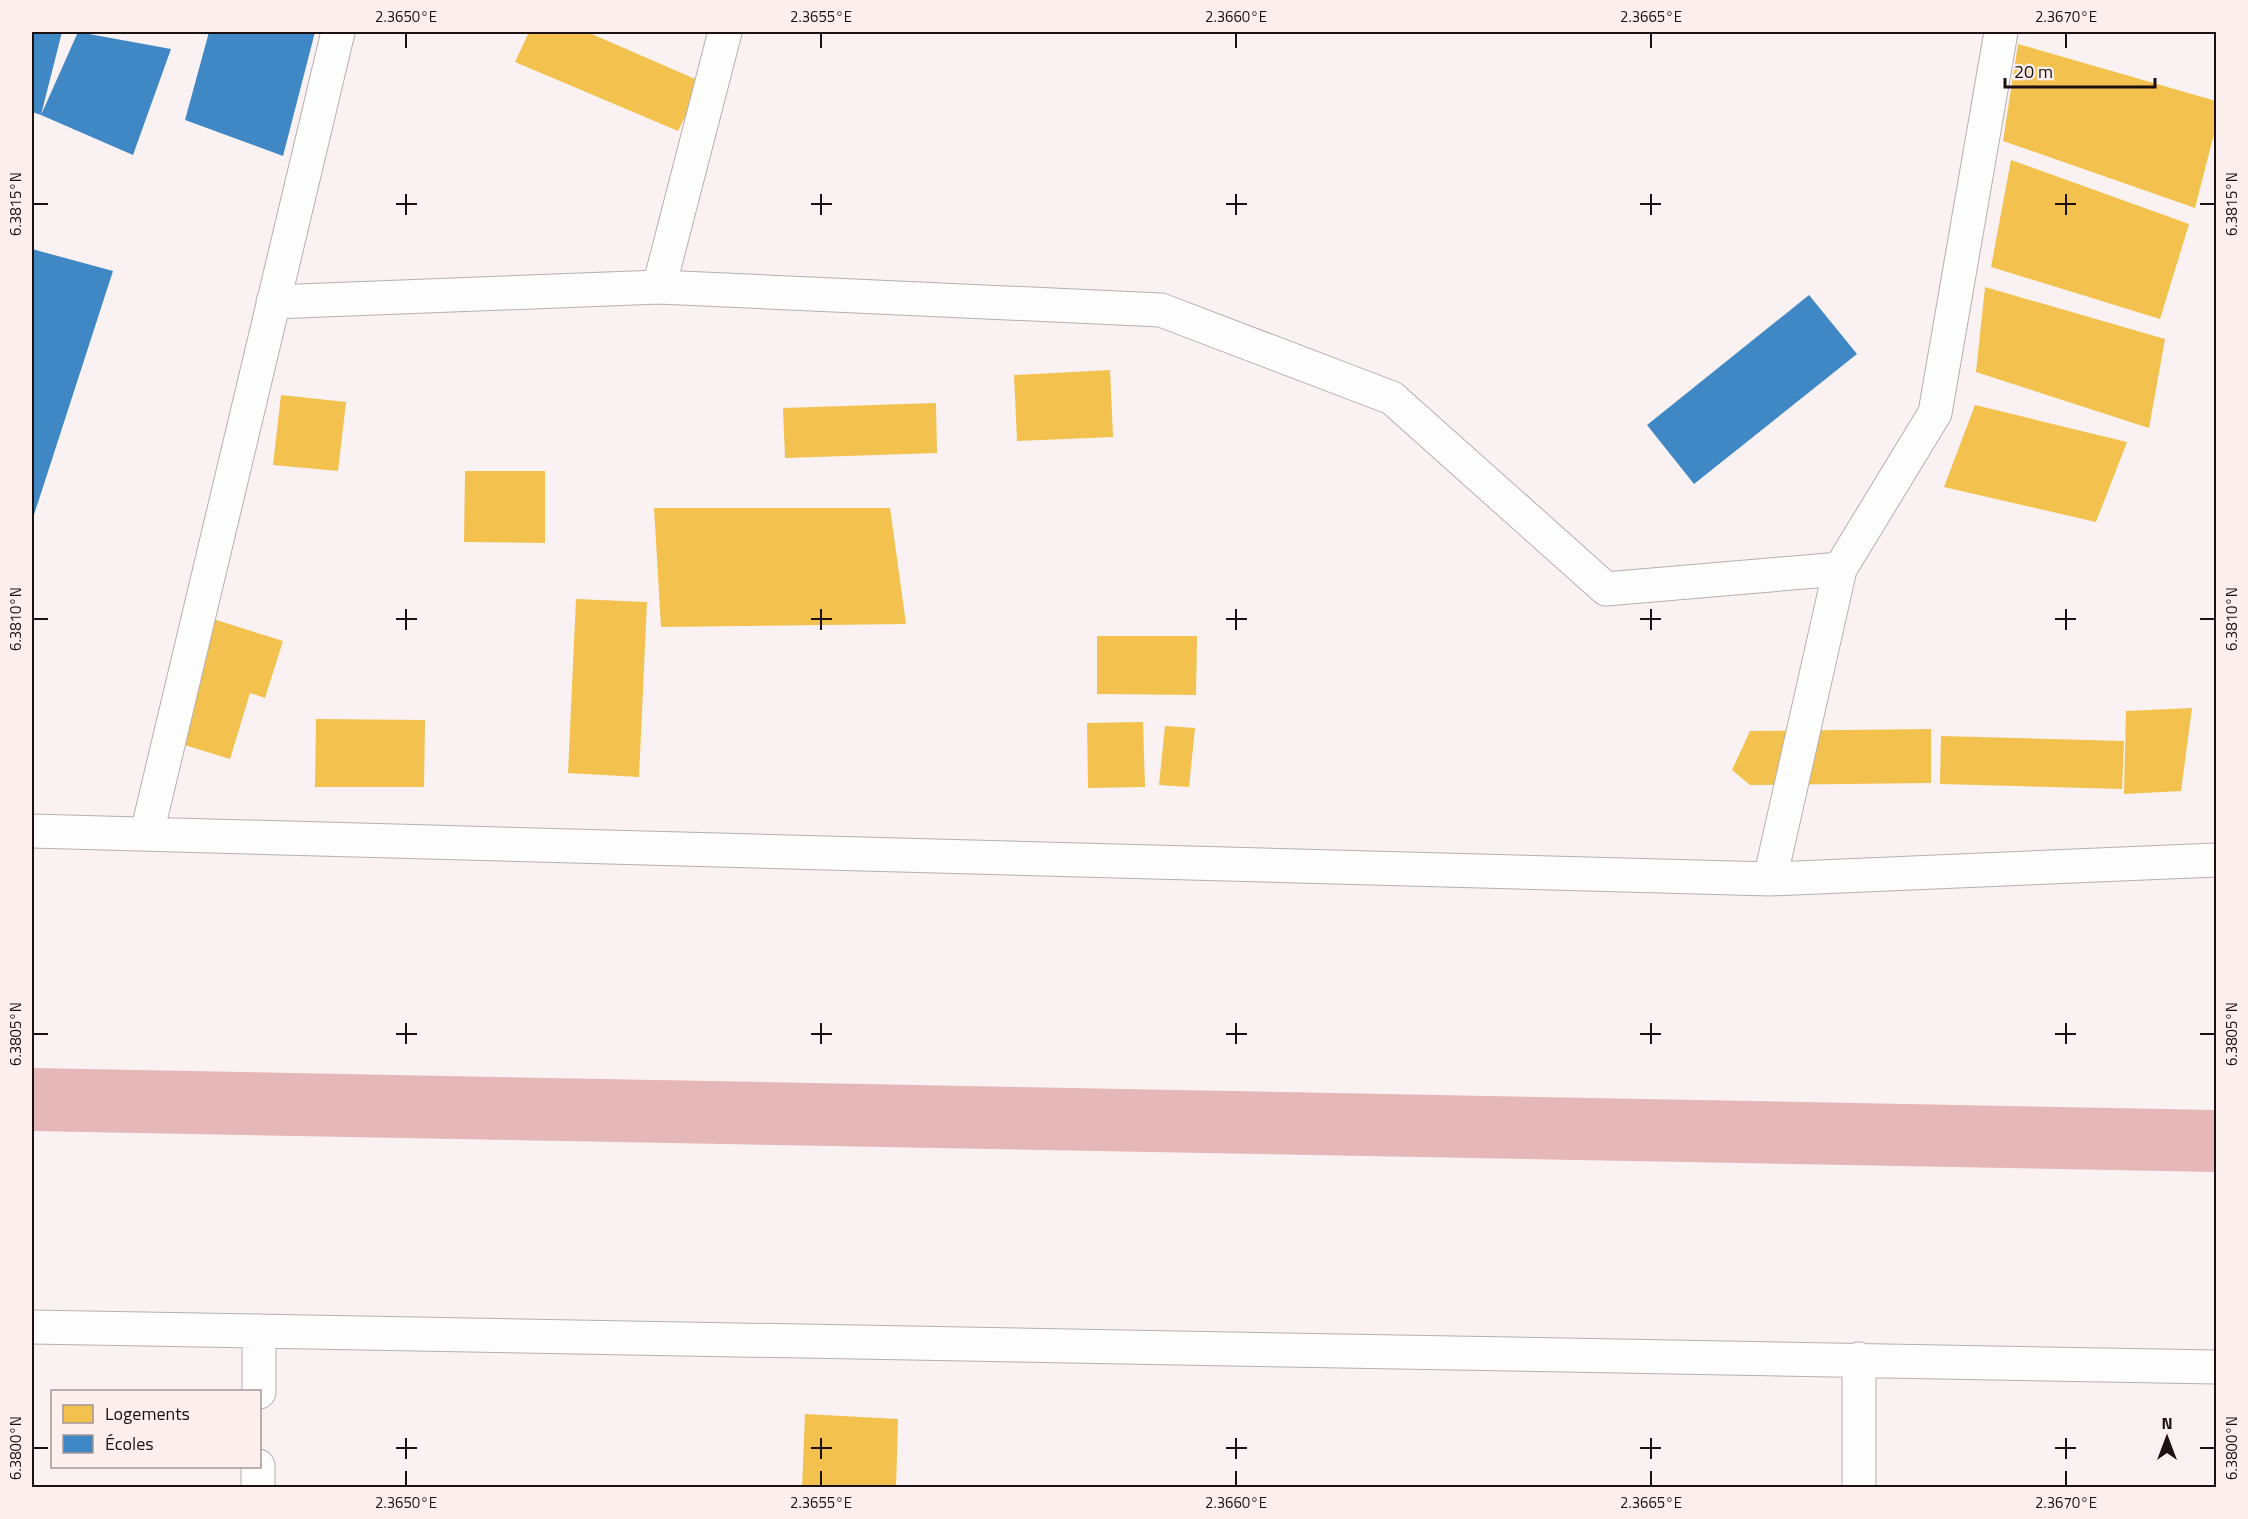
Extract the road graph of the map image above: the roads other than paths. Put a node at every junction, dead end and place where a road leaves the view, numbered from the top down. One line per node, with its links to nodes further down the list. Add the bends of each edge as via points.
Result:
1 (338, 32): 5 (street)
2 (725, 32): 4 (street)
3 (2001, 32): 6 (street, via 1935,413)
4 (658, 287): 5 (street); 6 (street, via 1161,310 1392,398 1606,589)
5 (273, 302): 8 (street)
6 (1840, 569): 10 (street)
7 (32, 831): 8 (street)
8 (147, 833): 10 (street)
9 (2217, 860): 10 (street)
10 (1770, 879)
11 (32, 1327): 12 (street)
12 (259, 1331): 13 (street); 15 (street)
13 (1859, 1359): 14 (street); 18 (street)
14 (2217, 1367)
15 (259, 1390)
16 (258, 1468): 17 (street)
17 (258, 1488)
18 (1859, 1488)

